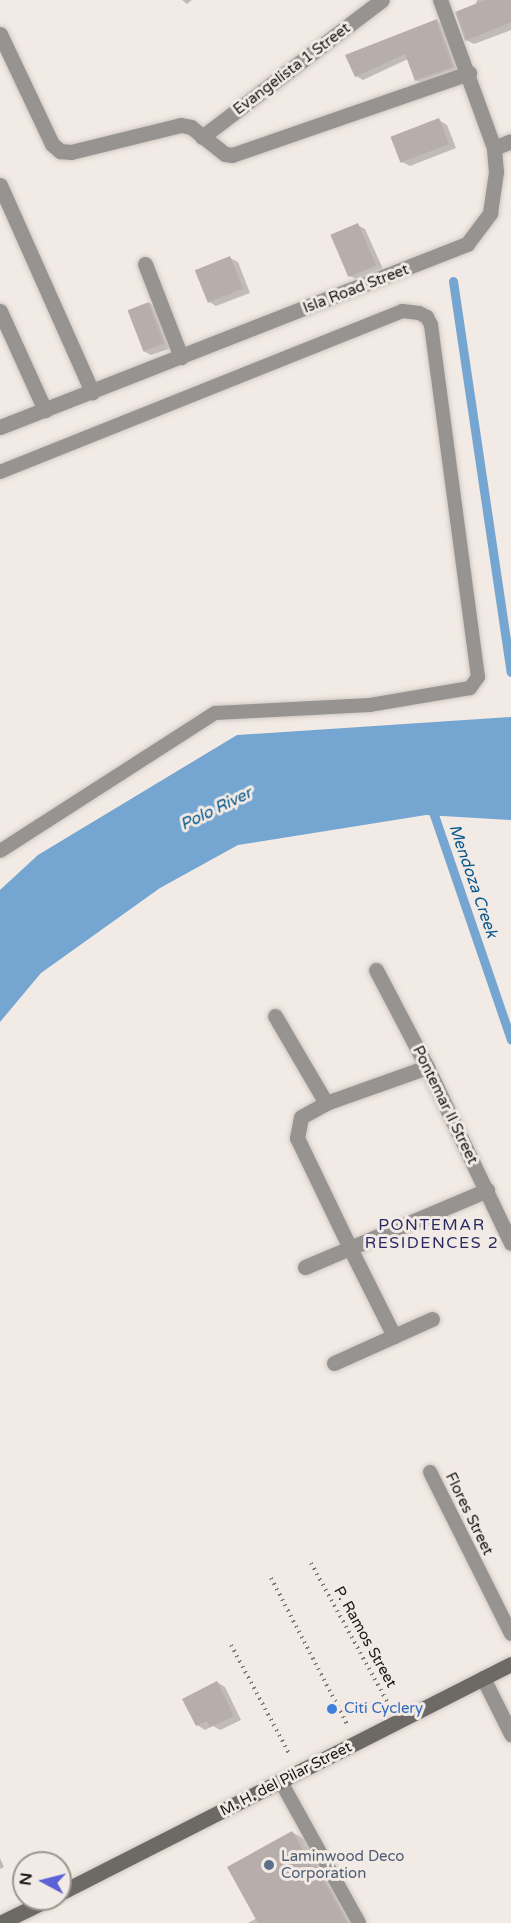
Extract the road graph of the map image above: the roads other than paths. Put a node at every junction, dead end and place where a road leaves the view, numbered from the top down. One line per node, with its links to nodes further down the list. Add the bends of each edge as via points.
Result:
1 (382, 0): 5 (street, Evangelista 1 Street)
2 (440, 0): 4 (street, Isla Road Street)
3 (0, 34): 5 (street, via 52,144 60,151 71,152 182,125)
4 (469, 73): 5 (street, via 232,155); 7 (street, Isla Road Street)
5 (202, 137)
6 (511, 141): 7 (street)
7 (494, 148): 11 (street, Isla Road Street, via 496,183 490,213 467,244)
8 (0, 185): 12 (street)
9 (145, 264): 11 (street)
10 (0, 311): 13 (street)
11 (181, 357): 12 (street, Isla Road Street)
12 (92, 392): 13 (street, Isla Road Street)
13 (45, 410): 14 (street, Isla Road Street)
14 (0, 427)
15 (0, 472): 16 (lane, via 402,311 419,313 427,317 430,325 478,677 470,688 370,705 215,713)
16 (0, 851)
17 (376, 970): 19 (street, Pontemar II Street)
18 (275, 1016): 20 (street)
19 (427, 1067): 20 (street); 21 (street, Pontemar II Street)
20 (326, 1103): 23 (street, via 301,1117 297,1138)
21 (487, 1190): 22 (street, Pontemar II Street); 23 (street)
22 (511, 1243)
23 (350, 1248): 24 (street); 26 (street)
24 (305, 1267)
25 (432, 1319): 26 (street)
26 (394, 1336): 27 (street)
27 (334, 1363)
28 (430, 1472): 29 (lane, Flores Street)
29 (511, 1634)
30 (511, 1664): 31 (main road, M. H. del Pilar Street)
31 (483, 1678): 32 (street); 33 (main road, M. H. del Pilar Street)
32 (511, 1734)
33 (281, 1782): 34 (main road, M. H. del Pilar Street); 37 (lane)
34 (72, 1887)
35 (24, 1911): 36 (main road)
36 (0, 1923)
37 (359, 1923)

